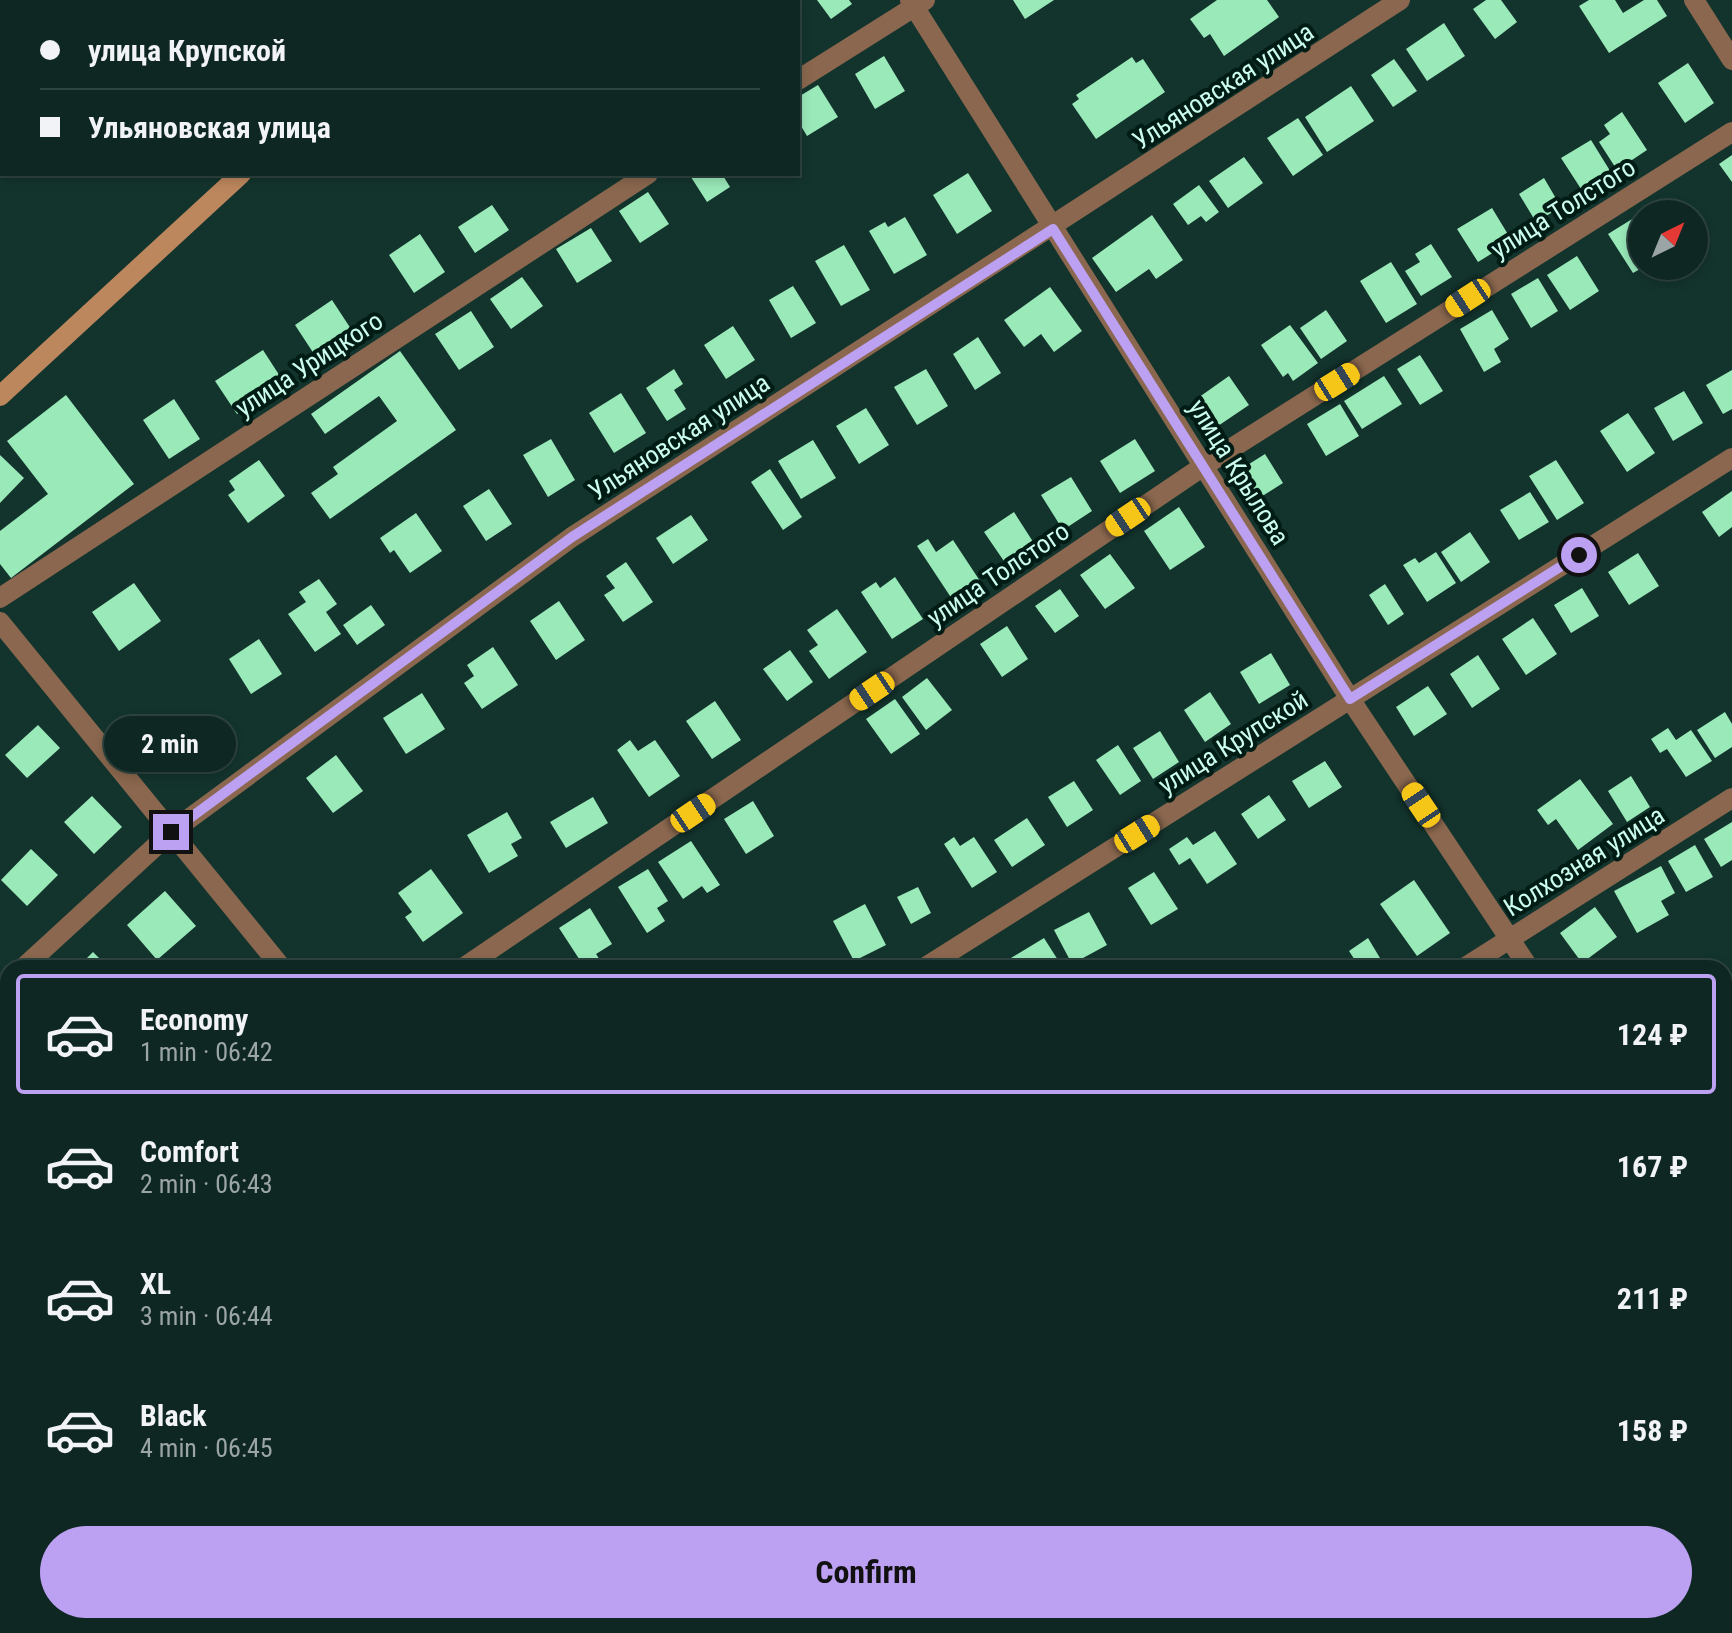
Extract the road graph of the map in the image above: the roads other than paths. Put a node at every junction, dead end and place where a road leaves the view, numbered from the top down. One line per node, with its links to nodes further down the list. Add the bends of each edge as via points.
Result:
1 (1400, 0): 9 (street, Ульяновская улица)
2 (1694, 0): 4 (street)
3 (916, 2): 5 (street); 9 (street, улица Крылова)
4 (1732, 60)
5 (800, 79)
6 (1732, 132): 12 (street, улица Толстого)
7 (239, 176): 10 (street)
8 (645, 176): 13 (street, улица Урицкого)
9 (1053, 229): 12 (street, улица Крылова); 17 (street, Ульяновская улица, via 572,537)
10 (0, 396)
11 (1732, 458): 15 (street, улица Крупской)
12 (1205, 465): 15 (street, улица Крылова); 21 (street, улица Толстого)
13 (0, 598)
14 (0, 622): 17 (street)
15 (1350, 699): 18 (street, улица Крылова); 22 (street, улица Крупской)
16 (1732, 798): 18 (street, Колхозная улица)
17 (171, 832): 19 (street, Ульяновская улица); 20 (street)
18 (1510, 938): 23 (street, Колхозная улица); 24 (street, улица Крылова)
19 (32, 960)
20 (275, 960)
21 (475, 960)
22 (937, 960)
23 (1476, 960)
24 (1524, 960)

